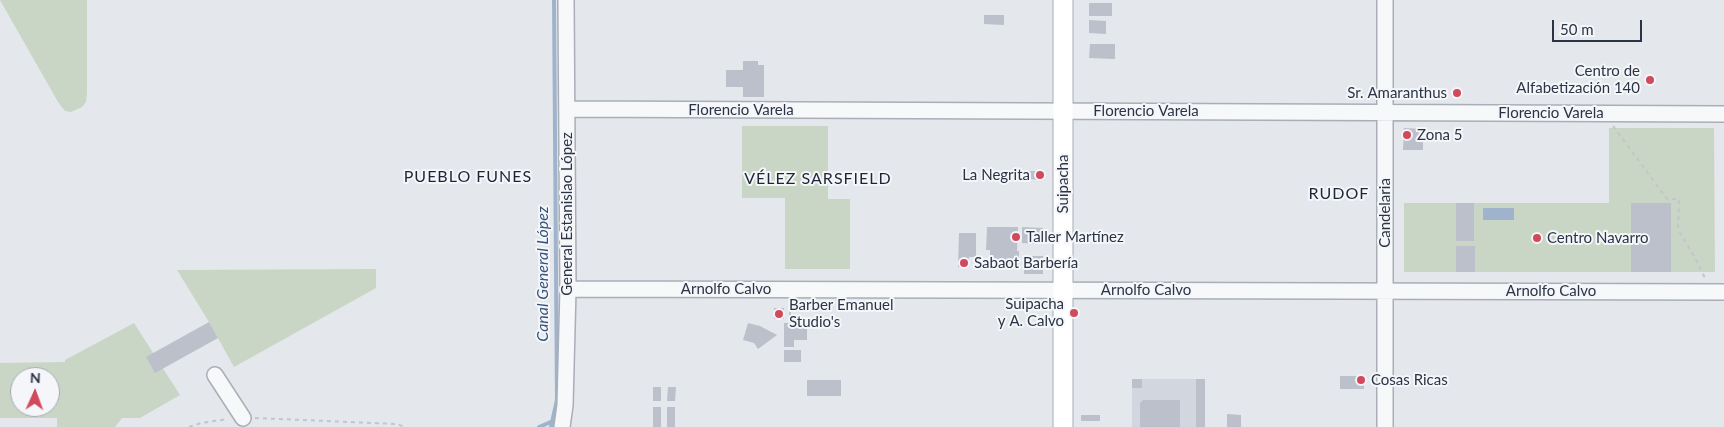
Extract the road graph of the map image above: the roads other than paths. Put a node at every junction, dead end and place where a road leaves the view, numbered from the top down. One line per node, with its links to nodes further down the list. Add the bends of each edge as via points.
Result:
1 (566, 0): 4 (street, General Estanislao López)
2 (1063, 0): 5 (main road, Suipacha)
3 (1385, 0): 6 (street, Candelaria)
4 (567, 109): 5 (street, Florencio Varela); 8 (street, General Estanislao López)
5 (1063, 111): 6 (street, Florencio Varela); 9 (main road, Suipacha)
6 (1385, 112): 7 (street, Florencio Varela); 10 (street, Candelaria)
7 (1724, 114)
8 (568, 289): 9 (street, Arnolfo Calvo); 14 (street, General Estanislao López, via 566,397)
9 (1063, 290): 10 (street, Arnolfo Calvo); 15 (main road, Suipacha)
10 (1385, 291): 11 (street, Arnolfo Calvo); 16 (street, Candelaria)
11 (1718, 292)
12 (215, 375): 13 (street)
13 (243, 418)
14 (562, 427)
15 (1063, 427)
16 (1385, 427)

